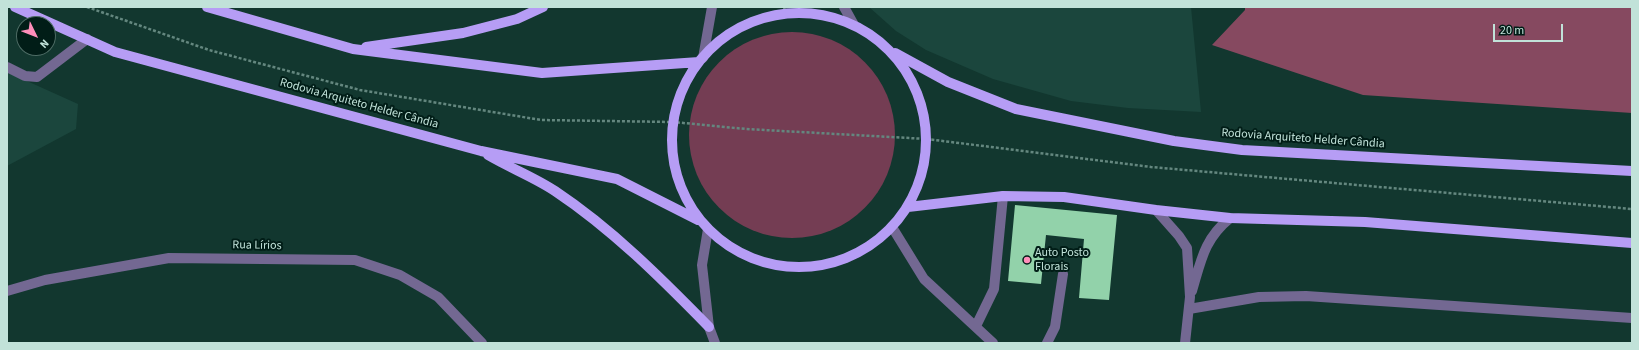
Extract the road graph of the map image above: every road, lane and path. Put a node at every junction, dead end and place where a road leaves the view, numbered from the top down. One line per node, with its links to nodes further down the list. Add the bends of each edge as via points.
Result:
1 (15, 7): 9 (main road, Rodovia Arquiteto Helder Cândia)
2 (88, 7): 14 (path, via 209,50 360,90 541,120)
3 (207, 7): 10 (main road)
4 (543, 7): 10 (main road, via 517,19 463,33)
5 (712, 7): 12 (street)
6 (844, 7): 8 (street)
7 (784, 10): 8 (main road); 12 (main road, via 748,22 724,36)
8 (854, 25): 11 (main road)
9 (87, 39): 13 (street, via 37,77 25,76); 16 (main road, Rodovia Arquiteto Helder Cândia, via 115,52)
10 (353, 49): 12 (main road, via 542,73)
11 (893, 51): 15 (main road, via 919,92); 17 (main road, Rodovia Arquiteto Helder Cândia, via 948,82 1016,109 1174,141 1242,150)
12 (701, 60): 14 (main road, via 685,82 673,115)
13 (7, 67)
14 (673, 122): 15 (path, via 746,129); 23 (main road, via 671,152 680,188)
15 (927, 139): 19 (main road, via 924,171); 20 (path, via 1151,167)
16 (481, 150): 23 (main road, Rodovia Arquiteto Helder Cândia, via 617,179); 33 (main road, via 554,191 586,213 650,268)
17 (1632, 171)
18 (1003, 196): 19 (main road); 21 (main road, via 1064,197); 32 (street, via 994,289)
19 (908, 207): 24 (main road)
20 (1632, 209)
21 (1156, 210): 22 (main road); 29 (street, via 1187,248)
22 (1230, 218): 26 (main road, via 1365,222); 29 (street, via 1210,238)
23 (698, 220): 25 (main road)
24 (892, 227): 25 (main road, via 843,261 800,269 758,262 740,253); 32 (street, via 924,279)
25 (708, 229): 33 (street, via 702,265)
26 (1632, 243)
27 (1063, 274): 37 (street, via 1055,326)
28 (7, 291): 34 (street, Rua Lírios, via 45,280 169,258 355,260 400,275 438,297)
29 (1190, 297): 30 (street)
30 (1189, 309): 31 (street, via 1259,297 1306,296); 38 (street)
31 (1632, 318)
32 (976, 326): 36 (street)
33 (708, 327): 35 (street)
34 (482, 343)
35 (715, 343)
36 (993, 343)
37 (1047, 343)
38 (1185, 343)

